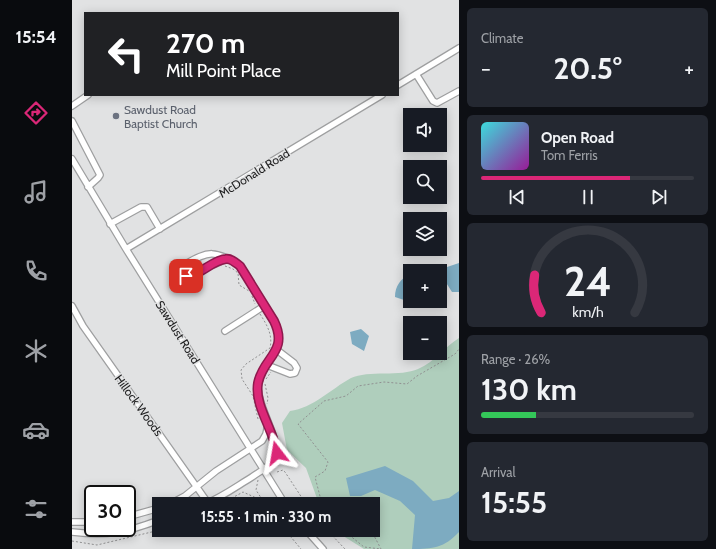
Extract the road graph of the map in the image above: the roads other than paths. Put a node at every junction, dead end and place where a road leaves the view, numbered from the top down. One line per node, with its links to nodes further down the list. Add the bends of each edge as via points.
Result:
1 (459, 48): 2 (street)
2 (416, 74): 3 (street); 4 (street, via 433,101 437,103)
3 (399, 84)
4 (459, 91)
5 (87, 96): 7 (street)
6 (380, 96): 12 (street, McDonald Road)
7 (72, 106)
8 (72, 121): 10 (street, via 100,174)
9 (72, 159): 10 (street, Sawdust Road)
10 (88, 187): 11 (street, Sawdust Road)
11 (110, 224): 12 (street, via 140,207 147,207); 13 (street, Sawdust Road)
12 (160, 229): 13 (street, McDonald Road)
13 (126, 250): 21 (street, Sawdust Road)
14 (227, 259): 14 (street, via 218,254 201,255 184,265 183,271 186,276 191,276 209,265); 16 (street, via 240,266)
15 (72, 306): 23 (street, Hillock Woods, via 83,326)
16 (264, 306): 17 (street); 18 (street, via 278,330)
17 (225, 331)
18 (277, 350): 19 (street); 19 (street, via 294,363 297,368 295,372 290,374)
19 (267, 365): 20 (street, via 260,376 257,390)
20 (268, 424): 21 (street, via 262,441); 22 (street, via 277,453 273,462)
21 (250, 448): 22 (street, Sawdust Road); 23 (street)
22 (262, 470): 26 (street); 27 (street, Sawdust Road)
23 (197, 487): 24 (street); 25 (street, Hillock Woods)
24 (184, 497)
25 (203, 497)
26 (219, 497)
27 (280, 497)
28 (152, 510): 29 (street)
29 (136, 514)
30 (72, 522): 31 (street)
31 (84, 522)
32 (152, 522): 33 (street, via 114,534)
33 (72, 532)
34 (312, 537): 35 (street)
35 (323, 549)

